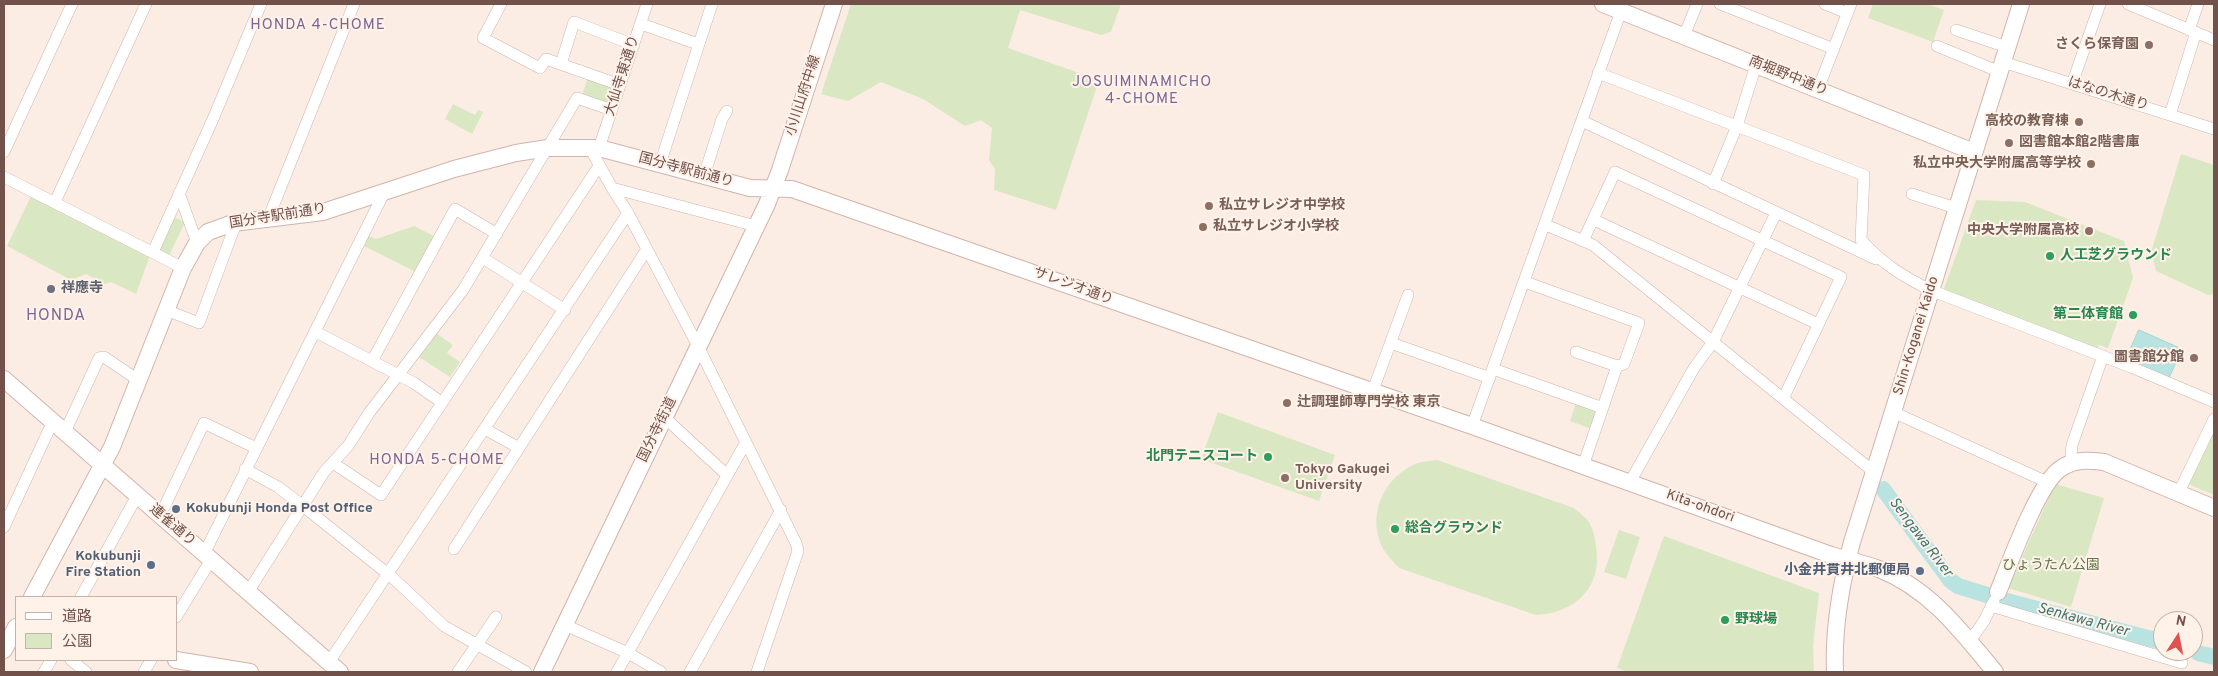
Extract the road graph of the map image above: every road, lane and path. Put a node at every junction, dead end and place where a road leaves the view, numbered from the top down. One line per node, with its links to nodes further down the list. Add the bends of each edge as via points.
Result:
1 (72, 4): 43 (street)
2 (146, 4): 55 (street)
3 (261, 4): 52 (street)
4 (354, 4): 59 (street)
5 (500, 4): 29 (street, via 483,38 540,68 546,59)
6 (648, 4): 19 (street, 大仙寺東通り)
7 (712, 4): 25 (street)
8 (834, 4): 51 (street, 小川山府中線)
9 (1603, 4): 18 (street, 南堀野中通り)
10 (1697, 4): 22 (street)
11 (1720, 4): 27 (street)
12 (1824, 4): 17 (street)
13 (2021, 4): 28 (street, Shin-Koganei Kaido)
14 (2100, 4): 32 (street)
15 (2128, 4): 21 (street)
16 (2198, 4): 21 (street)
17 (1849, 8): 27 (street)
18 (1621, 11): 22 (street, 南堀野中通り); 31 (street)
19 (641, 24): 24 (street, 大仙寺東通り); 25 (street)
20 (1956, 30): 28 (street)
21 (2193, 31): 23 (street); 37 (street)
22 (1684, 36): 30 (street, 南堀野中通り)
23 (2214, 40)
24 (634, 44): 29 (street, via 574,22); 33 (street, 大仙寺東通り)
25 (698, 44): 45 (street)
26 (1937, 46): 28 (street)
27 (1834, 49): 34 (street)
28 (2003, 60): 32 (street, はなの木通り); 44 (street, Shin-Koganei Kaido)
29 (561, 64): 33 (street)
30 (1756, 64): 34 (street, 南堀野中通り); 39 (street)
31 (1598, 74): 38 (street); 39 (street)
32 (2072, 84): 37 (street, はなの木通り)
33 (620, 85): 35 (street, 大仙寺東通り)
34 (1818, 89): 44 (street, 南堀野中通り)
35 (612, 110): 41 (street, via 577,98); 42 (street, 大仙寺東通り)
36 (727, 111): 48 (street)
37 (2170, 115): 40 (street, はなの木通り)
38 (1582, 122): 49 (street); 62 (street)
39 (1737, 126): 49 (street); 71 (street, via 1864,175 1862,240)
40 (2214, 129)
41 (548, 148): 42 (street, 国分寺駅前通り); 53 (street, 国分寺駅前通り, via 454,169); 64 (street)
42 (595, 148): 45 (street, 国分寺駅前通り); 46 (street)
43 (4, 152)
44 (1974, 152): 56 (street, Shin-Koganei Kaido)
45 (660, 164): 48 (street, 国分寺駅前通り)
46 (599, 166): 50 (street); 73 (street)
47 (4, 176): 55 (street)
48 (704, 176): 51 (street, 国分寺駅前通り, via 750,188)
49 (1714, 184): 58 (street)
50 (612, 188): 57 (street); 63 (street)
51 (774, 188): 63 (street, 国分寺街道); 93 (street, サレジオ通り, via 792,189)
52 (180, 193): 67 (street); 69 (street)
53 (384, 193): 59 (street, 国分寺駅前通り, via 323,212); 81 (street)
54 (1912, 194): 56 (street)
55 (55, 202): 69 (street)
56 (1956, 208): 76 (street, Shin-Koganei Kaido)
57 (628, 213): 68 (street); 79 (street)
58 (1776, 213): 65 (street); 71 (street)
59 (268, 219): 61 (street, 国分寺駅前通り)
60 (1594, 220): 65 (street, via 1615,172); 66 (street); 75 (street)
61 (236, 223): 67 (street, 国分寺駅前通り, via 208,232); 78 (street, via 199,323)
62 (1546, 225): 66 (street); 74 (street)
63 (756, 226): 84 (street, 国分寺街道)
64 (497, 234): 70 (street); 87 (street, via 455,210)
65 (1763, 240): 75 (street); 80 (street, via 1841,277)
66 (1583, 241): 83 (street)
67 (197, 243): 72 (street, 国分寺駅前通り)
68 (647, 249): 84 (street); 106 (street)
69 (153, 252): 72 (street)
70 (483, 258): 73 (street); 90 (street)
71 (1879, 260): 76 (street)
72 (183, 268): 78 (street, 国分寺駅前通り)
73 (521, 282): 79 (street); 95 (street)
74 (1525, 282): 88 (street, via 1638,323 1624,364); 89 (street)
75 (1739, 288): 80 (street); 83 (street)
76 (1930, 290): 86 (street); 98 (street, Shin-Koganei Kaido)
77 (1408, 295): 82 (street)
78 (166, 310): 92 (street, 国分寺駅前通り)
79 (565, 310): 103 (street)
80 (1818, 324): 94 (street)
81 (316, 332): 87 (street); 105 (street)
82 (1391, 342): 89 (street); 93 (street)
83 (1713, 342): 94 (street); 114 (street, via 1694,368)
84 (698, 346): 99 (street, 国分寺街道); 104 (street)
85 (1576, 352): 88 (street)
86 (2103, 356): 96 (street); 107 (street, via 2072,445)
87 (372, 361): 90 (street)
88 (1617, 366): 97 (street)
89 (1491, 373): 97 (street); 102 (street)
90 (399, 375): 95 (street); 108 (street)
91 (4, 379): 101 (street, 連雀通り)
92 (138, 380): 101 (street, via 104,357 99,358); 109 (street, 国分寺駅前通り)
93 (1372, 392): 102 (street, Kita-ohdori)
94 (1783, 399): 112 (street)
95 (441, 402): 108 (street, via 381,496)
96 (2214, 402)
97 (1603, 408): 110 (street)
98 (1893, 412): 112 (street, Shin-Koganei Kaido); 115 (street)
99 (664, 418): 113 (street); 133 (street, 国分寺街道)
100 (2214, 419): 116 (street)
101 (59, 426): 109 (street, 連雀通り); 122 (street)
102 (1472, 426): 110 (street, Kita-ohdori)
103 (485, 429): 106 (street); 126 (street)
104 (746, 442): 113 (street); 120 (street)
105 (256, 448): 111 (street); 121 (street, via 204,423)
106 (519, 448): 123 (street)
107 (2074, 461): 115 (street, via 2059,469); 116 (street, via 2104,462)
108 (333, 463): 118 (street)
109 (102, 466): 117 (street, 連雀通り); 128 (street, 国分寺駅前通り)
110 (1583, 466): 114 (street, Kita-ohdori)
111 (245, 470): 118 (street, via 278,487); 124 (street)
112 (1874, 472): 125 (street, Shin-Koganei Kaido)
113 (727, 475): 138 (street)
114 (1630, 482): 125 (street, Kita-ohdori)
115 (2048, 482): 130 (street)
116 (2178, 492): 119 (street)
117 (137, 496): 121 (street, 連雀通り); 129 (street)
118 (303, 506): 126 (street); 127 (street)
119 (2214, 508)
120 (781, 510): 154 (street); 155 (street, via 798,551)
121 (160, 516): 124 (street, 連雀通り)
122 (4, 527)
123 (454, 549)
124 (208, 557): 127 (street, 連雀通り); 131 (street)
125 (1848, 560): 135 (street, Kita-ohdori, via 1878,569 1916,589 1948,616); 156 (street, Shin-Koganei Kaido, via 1835,629)
126 (389, 575): 136 (street, via 444,626); 144 (street)
127 (248, 592): 144 (street, 連雀通り)
128 (33, 596)
129 (82, 596)
130 (1995, 600): 135 (street); 143 (street)
131 (178, 613)
132 (496, 617): 136 (street)
133 (564, 625): 138 (street); 151 (street, 国分寺街道)
134 (13, 630): 137 (street)
135 (1970, 641): 157 (street, Kita-ohdori)
136 (476, 644): 149 (street); 150 (street)
137 (4, 650)
138 (628, 654): 152 (street); 153 (street)
139 (178, 660): 148 (street)
140 (50, 661): 145 (street)
141 (72, 661): 146 (street)
142 (150, 661): 147 (street)
143 (2182, 663)
144 (335, 667)
145 (44, 672)
146 (86, 672)
147 (144, 672)
148 (250, 672)
149 (458, 672)
150 (526, 672)
151 (542, 672)
152 (617, 672)
153 (661, 672)
154 (690, 672)
155 (757, 672)
156 (1835, 672)
157 (1995, 672)

